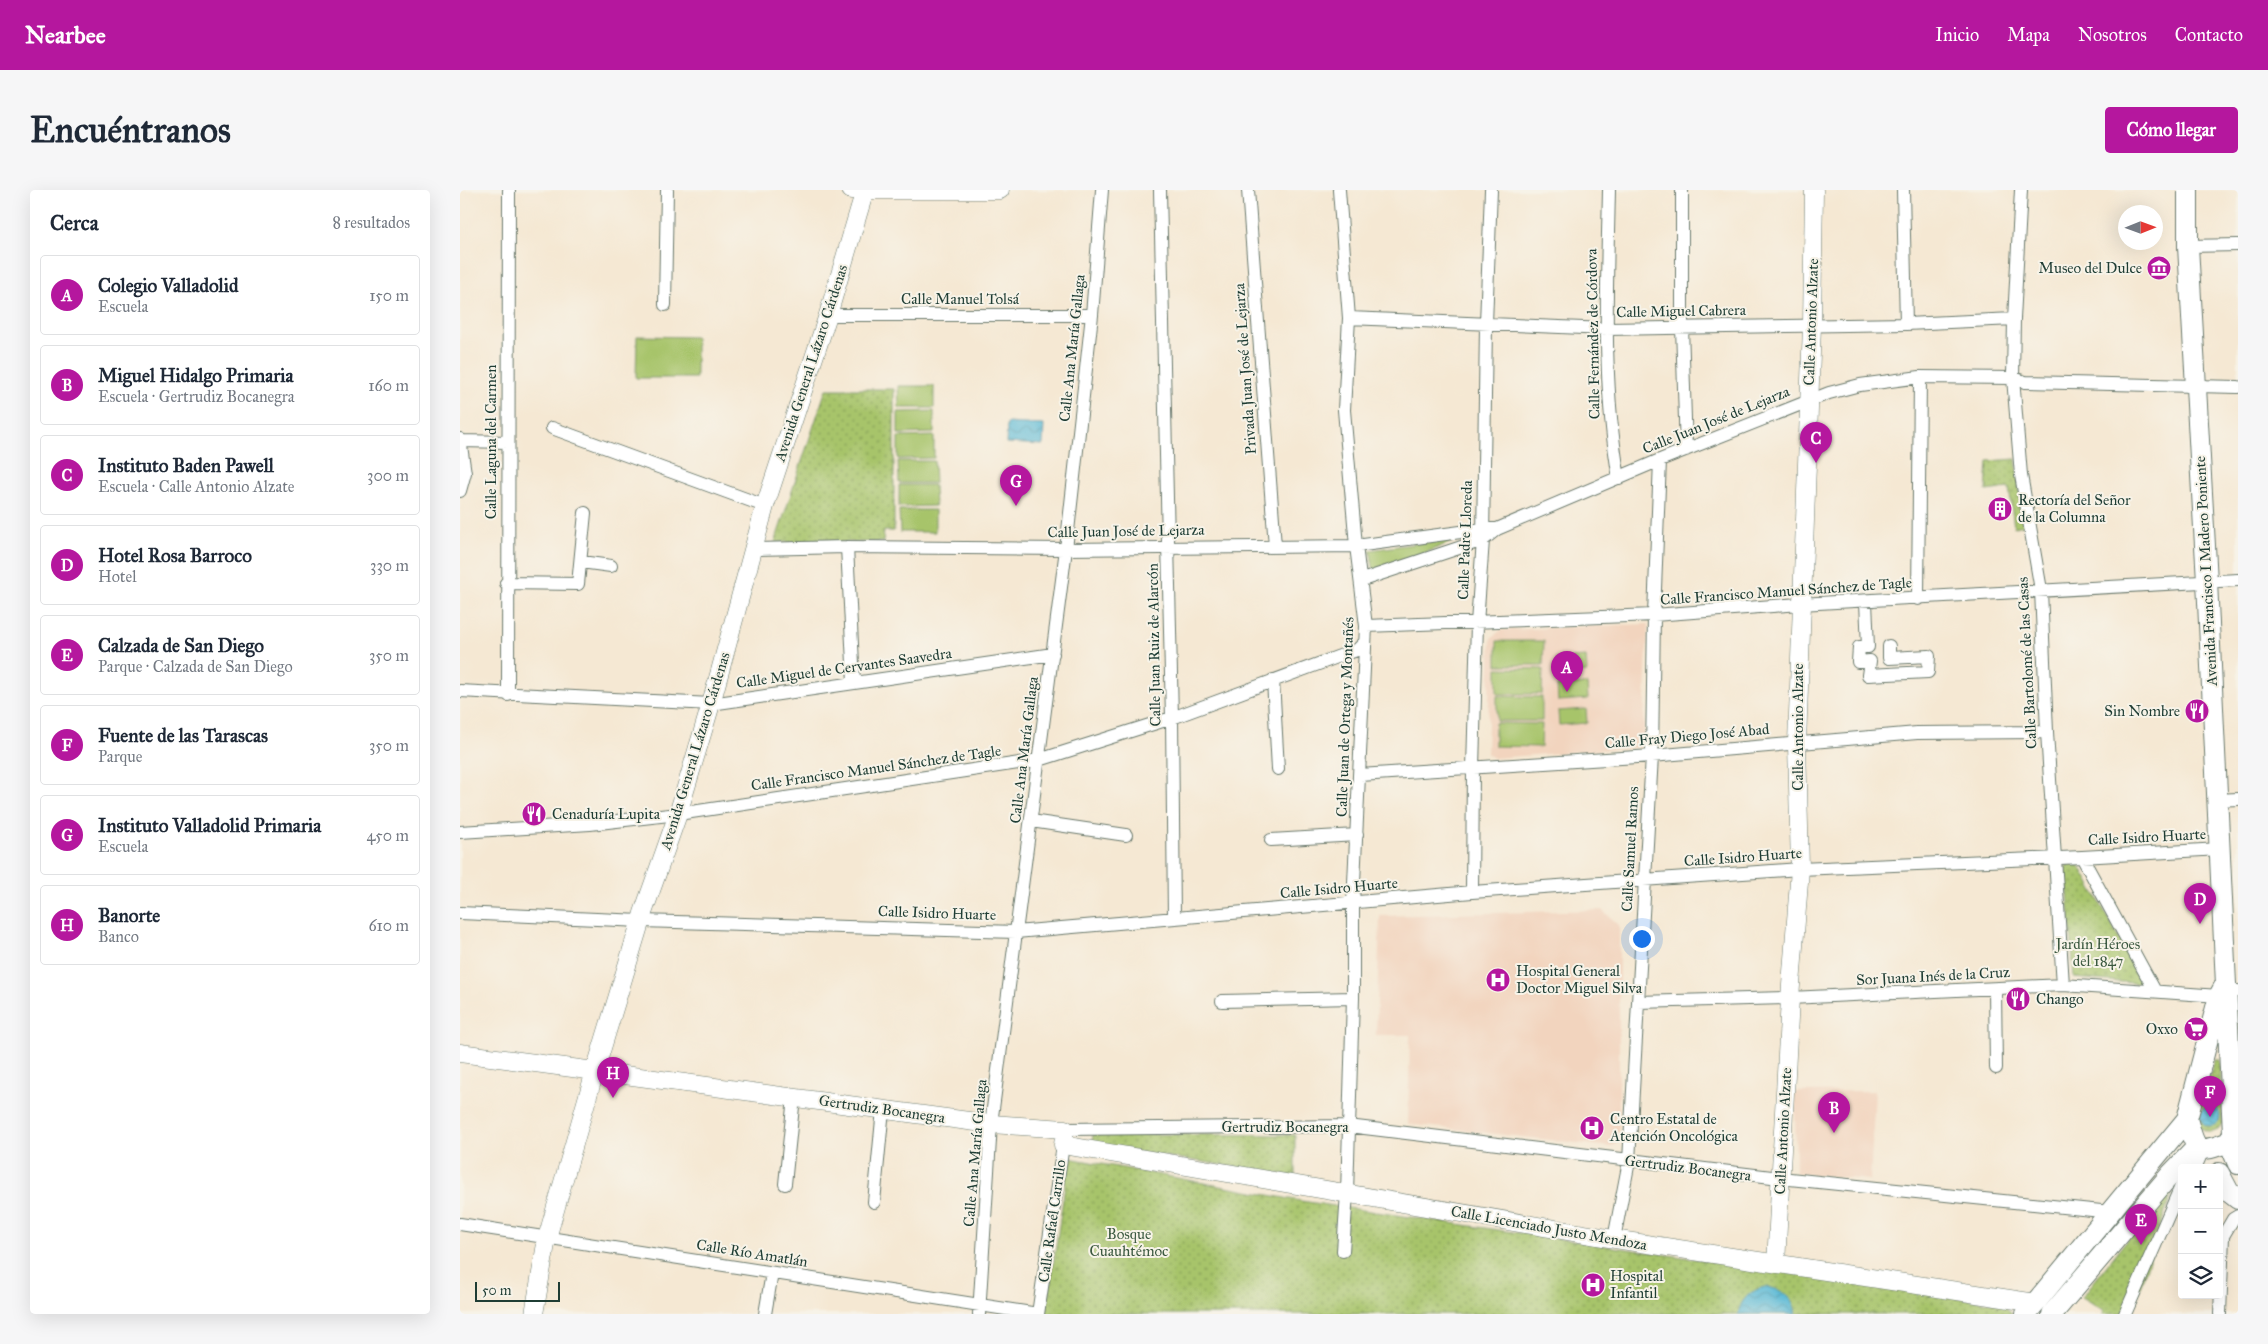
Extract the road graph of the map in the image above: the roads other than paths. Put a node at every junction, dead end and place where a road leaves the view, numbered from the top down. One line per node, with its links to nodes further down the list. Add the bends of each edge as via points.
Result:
1 (509, 190): 36 (street, Calle Laguna del Carmen)
2 (667, 190): 19 (street)
3 (851, 190): 4 (street)
4 (864, 190): 5 (street); 20 (street, Avenida General Lázaro Cárdenas)
5 (1000, 190)
6 (1102, 190): 21 (street, Calle Ana María Gallaga)
7 (1160, 190): 47 (street, Calle Juan Ruiz de Alarcón)
8 (1248, 190): 44 (street, Privada Juan José de Lejarza)
9 (1339, 190): 22 (street, Calle Juan de Ortega y Montañés)
10 (1491, 190): 24 (street, Calle Padre Lloreda)
11 (1609, 190): 28 (street, Calle Fernández de Córdova)
12 (1682, 190): 27 (street)
13 (1814, 190): 26 (street, Calle Antonio Alzate)
14 (1903, 190): 25 (street)
15 (2021, 190): 23 (street, Calle Bartolomé de las Casas)
16 (2188, 190): 18 (main road, Avenida Francisco I Madero Poniente)
17 (2238, 245): 18 (street)
18 (2188, 246): 31 (main road, Avenida Francisco I Madero Poniente)
19 (665, 305)
20 (828, 315): 21 (street, Calle Manuel Tolsá); 41 (street, Avenida General Lázaro Cárdenas)
21 (1092, 315): 49 (street, Calle Ana María Gallaga)
22 (1349, 318): 24 (street, Calle Miguel Cabrera); 45 (street, Calle Juan de Ortega y Montañés, via 1344,410)
23 (2014, 319): 25 (street, Calle Miguel Cabrera); 30 (street, Calle Bartolomé de las Casas)
24 (1486, 324): 28 (street, Calle Miguel Cabrera); 43 (street, Calle Padre Lloreda)
25 (1906, 324): 26 (street, Calle Miguel Cabrera)
26 (1812, 325): 27 (street, Calle Miguel Cabrera); 33 (street, Calle Antonio Alzate)
27 (1682, 327): 28 (street, Calle Miguel Cabrera); 37 (street)
28 (1607, 329): 39 (street, Calle Fernández de Córdova, via 1612,436)
29 (1920, 377): 30 (street, Calle Juan José de Lejarza); 33 (street, Calle Juan José de Lejarza, via 1860,385); 57 (street)
30 (2013, 378): 31 (street, Calle Juan José de Lejarza, via 2025,382); 56 (street, Calle Bartolomé de las Casas, via 2021,475)
31 (2196, 387): 32 (street, Calle Juan José de Lejarza); 54 (main road, Avenida Francisco I Madero Poniente)
32 (2238, 387)
33 (1808, 401): 37 (street, Calle Juan José de Lejarza); 59 (street, Calle Antonio Alzate)
34 (552, 428): 41 (street)
35 (460, 440): 36 (street); 40 (street, via 465,473)
36 (508, 442): 55 (street, Calle Laguna del Carmen)
37 (1686, 450): 38 (street, Calle Juan José de Lejarza)
38 (1660, 460): 39 (street, Calle Juan José de Lejarza); 60 (street, Calle Samuel Ramos)
39 (1620, 478): 43 (street, Calle Juan José de Lejarza)
40 (460, 491)
41 (765, 506): 48 (street, Avenida General Lázaro Cárdenas)
42 (585, 512): 50 (street)
43 (1483, 534): 45 (street, Calle Juan José de Lejarza); 52 (street, Calle Juan José de Lejarza); 61 (street, Calle Padre Lloreda)
44 (1275, 546): 45 (street, Calle Juan José de Lejarza); 47 (street, Calle Juan José de Lejarza)
45 (1356, 546): 52 (street, Calle Juan de Ortega y Montañés)
46 (847, 547): 48 (street, Calle Juan José de Lejarza); 49 (street, Calle Juan José de Lejarza); 67 (street)
47 (1168, 547): 49 (street, Calle Juan José de Lejarza); 71 (street, Calle Juan Ruiz de Alarcón)
48 (754, 549): 70 (street, Avenida General Lázaro Cárdenas)
49 (1066, 549): 65 (street, Calle Ana María Gallaga)
50 (581, 562): 51 (street); 55 (street, via 578,584)
51 (611, 566)
52 (1362, 580): 62 (street, Calle Juan de Ortega y Montañés)
53 (2238, 580): 54 (street, Calle Francisco Manuel Sánchez de Tagle)
54 (2207, 581): 56 (street, Calle Francisco Manuel Sánchez de Tagle); 80 (main road, Avenida Francisco I Madero Poniente)
55 (506, 583): 69 (street, Calle Laguna del Carmen)
56 (2041, 590): 57 (street, Calle Francisco Manuel Sánchez de Tagle); 72 (street, Calle Bartolomé de las Casas)
57 (1918, 599): 58 (street, Calle Francisco Manuel Sánchez de Tagle)
58 (1866, 602): 59 (street, Calle Francisco Manuel Sánchez de Tagle); 64 (street, via 1868,647 1859,647 1858,662 1870,661 1868,675 1928,672 1928,656 1889,658)
59 (1800, 604): 60 (street, Calle Francisco Manuel Sánchez de Tagle); 73 (street, Calle Antonio Alzate)
60 (1654, 615): 61 (street, Calle Francisco Manuel Sánchez de Tagle); 74 (street, Calle Samuel Ramos)
61 (1477, 623): 62 (street, Calle Francisco Manuel Sánchez de Tagle); 76 (street, Calle Padre Lloreda)
62 (1366, 626): 63 (street, Calle Juan de Ortega y Montañés)
63 (1365, 642): 66 (street, Calle Francisco Manuel Sánchez de Tagle, via 1348,654); 78 (street, Calle Juan de Ortega y Montañés)
64 (1888, 646)
65 (1052, 654): 67 (street, Calle Miguel de Cervantes Saavedra); 75 (street, Calle Ana María Gallaga)
66 (1273, 680): 71 (street, Calle Francisco Manuel Sánchez de Tagle); 77 (street)
67 (854, 683): 70 (street, Calle Miguel de Cervantes Saavedra)
68 (460, 691): 69 (street, Calle Miguel de Cervantes Saavedra)
69 (508, 695): 70 (street, Calle Miguel de Cervantes Saavedra)
70 (711, 704): 81 (street, Avenida General Lázaro Cárdenas)
71 (1172, 718): 75 (street, Calle Francisco Manuel Sánchez de Tagle); 95 (street, Calle Juan Ruiz de Alarcón)
72 (2047, 732): 73 (street, Calle Fray Diego José Abad, via 1917,733); 89 (street, Calle Bartolomé de las Casas)
73 (1796, 743): 74 (street, Calle Fray Diego José Abad); 90 (street, Calle Antonio Alzate)
74 (1652, 756): 76 (street, Calle Fray Diego José Abad); 91 (street, Calle Samuel Ramos)
75 (1039, 760): 81 (street, Calle Francisco Manuel Sánchez de Tagle); 82 (street, Calle Ana María Gallaga)
76 (1473, 768): 78 (street, Calle Fray Diego José Abad); 92 (street, Calle Padre Lloreda)
77 (1278, 769)
78 (1360, 774): 85 (street, Calle Juan de Ortega y Montañés)
79 (2238, 799): 80 (street)
80 (2217, 800): 87 (main road, Avenida Francisco I Madero Poniente)
81 (678, 814): 83 (street, Calle Francisco Manuel Sánchez de Tagle, via 590,824); 96 (street, Avenida General Lázaro Cárdenas)
82 (1031, 821): 84 (street); 97 (street, Calle Ana María Gallaga)
83 (460, 832)
84 (1126, 835)
85 (1357, 835): 86 (street); 93 (street, Calle Juan de Ortega y Montañés)
86 (1271, 840)
87 (2220, 849): 88 (street, Calle Isidro Huarte); 100 (main road, Avenida Francisco I Madero Poniente)
88 (2082, 857): 89 (street, Calle Isidro Huarte); 101 (street)
89 (2055, 858): 90 (street, Calle Isidro Huarte); 98 (street, Calle Bartolomé de las Casas)
90 (1800, 870): 91 (street, Calle Isidro Huarte); 103 (street, Calle Antonio Alzate)
91 (1645, 880): 92 (street, Calle Isidro Huarte); 105 (street, Calle Samuel Ramos)
92 (1472, 892): 93 (street, Calle Isidro Huarte)
93 (1353, 904): 95 (street, Calle Isidro Huarte); 102 (street, Calle Juan de Ortega y Montañés)
94 (460, 913): 96 (street, Calle Isidro Huarte)
95 (1174, 918): 97 (street, Calle Isidro Huarte)
96 (641, 921): 97 (street, Calle Isidro Huarte); 108 (street, Avenida General Lázaro Cárdenas)
97 (1016, 932): 112 (street, Calle Ana María Gallaga)
98 (2063, 986): 99 (street, Sor Juana Inés de la Cruz); 101 (street, Sor Juana Inés de la Cruz)
99 (1996, 989): 103 (street, Sor Juana Inés de la Cruz); 107 (street)
100 (2228, 990): 101 (street, Sor Juana Inés de la Cruz); 111 (main road); 115 (main road, Avenida Francisco I Madero Poniente)
101 (2155, 991)
102 (1353, 998): 104 (street); 113 (street, Calle Juan de Ortega y Montañés)
103 (1790, 998): 105 (street, Sor Juana Inés de la Cruz); 120 (street, Calle Antonio Alzate)
104 (1222, 1001)
105 (1638, 1002): 117 (street, Calle Samuel Ramos)
106 (460, 1053): 108 (street, Gertrudiz Bocanegra)
107 (1996, 1068)
108 (595, 1071): 109 (street, Gertrudiz Bocanegra); 131 (street, Avenida General Lázaro Cárdenas)
109 (794, 1097): 110 (street, Gertrudiz Bocanegra); 122 (street)
110 (883, 1109): 112 (street, Gertrudiz Bocanegra); 126 (street)
111 (2187, 1119): 116 (main road, via 2192,1135); 128 (main road)
112 (991, 1124): 114 (street, Gertrudiz Bocanegra); 136 (street, Calle Ana María Gallaga)
113 (1348, 1126): 114 (street, Gertrudiz Bocanegra); 117 (street, Gertrudiz Bocanegra); 123 (street, Calle Juan de Ortega y Montañés)
114 (1064, 1137): 123 (street, Calle Licenciado Justo Mendoza); 140 (street, Calle Rafaél Carrillo)
115 (2233, 1142): 116 (main road); 119 (main road)
116 (2207, 1153): 118 (street); 137 (main road, via 2171,1174)
117 (1629, 1161): 120 (street, Gertrudiz Bocanegra); 132 (street, Calle Samuel Ramos)
118 (2198, 1164)
119 (2238, 1164)
120 (1780, 1178): 128 (street, Gertrudiz Bocanegra); 134 (street, Calle Antonio Alzate)
121 (2223, 1182): 125 (main road)
122 (785, 1184)
123 (1347, 1193): 132 (street, Calle Licenciado Justo Mendoza); 133 (street, Calle Juan de Ortega y Montañés)
124 (2178, 1193): 141 (street)
125 (2238, 1199)
126 (874, 1202)
127 (2178, 1209): 142 (street)
128 (2111, 1212): 137 (main road)
129 (2238, 1216): 143 (street, via 2223,1236)
130 (460, 1224): 131 (street, Calle Río Amatlán)
131 (547, 1238): 135 (street, Calle Río Amatlán); 138 (street, Avenida General Lázaro Cárdenas)
132 (1614, 1239): 134 (street, Calle Licenciado Justo Mendoza)
133 (1343, 1251)
134 (1776, 1264): 137 (street, Calle Licenciado Justo Mendoza)
135 (772, 1273): 136 (street, Calle Río Amatlán); 139 (street)
136 (980, 1310): 140 (street, Calle Río Amatlán)
137 (2038, 1310)
138 (534, 1314)
139 (765, 1314)
140 (1038, 1314)
141 (2124, 1314)
142 (2134, 1314)
143 (2220, 1314)

